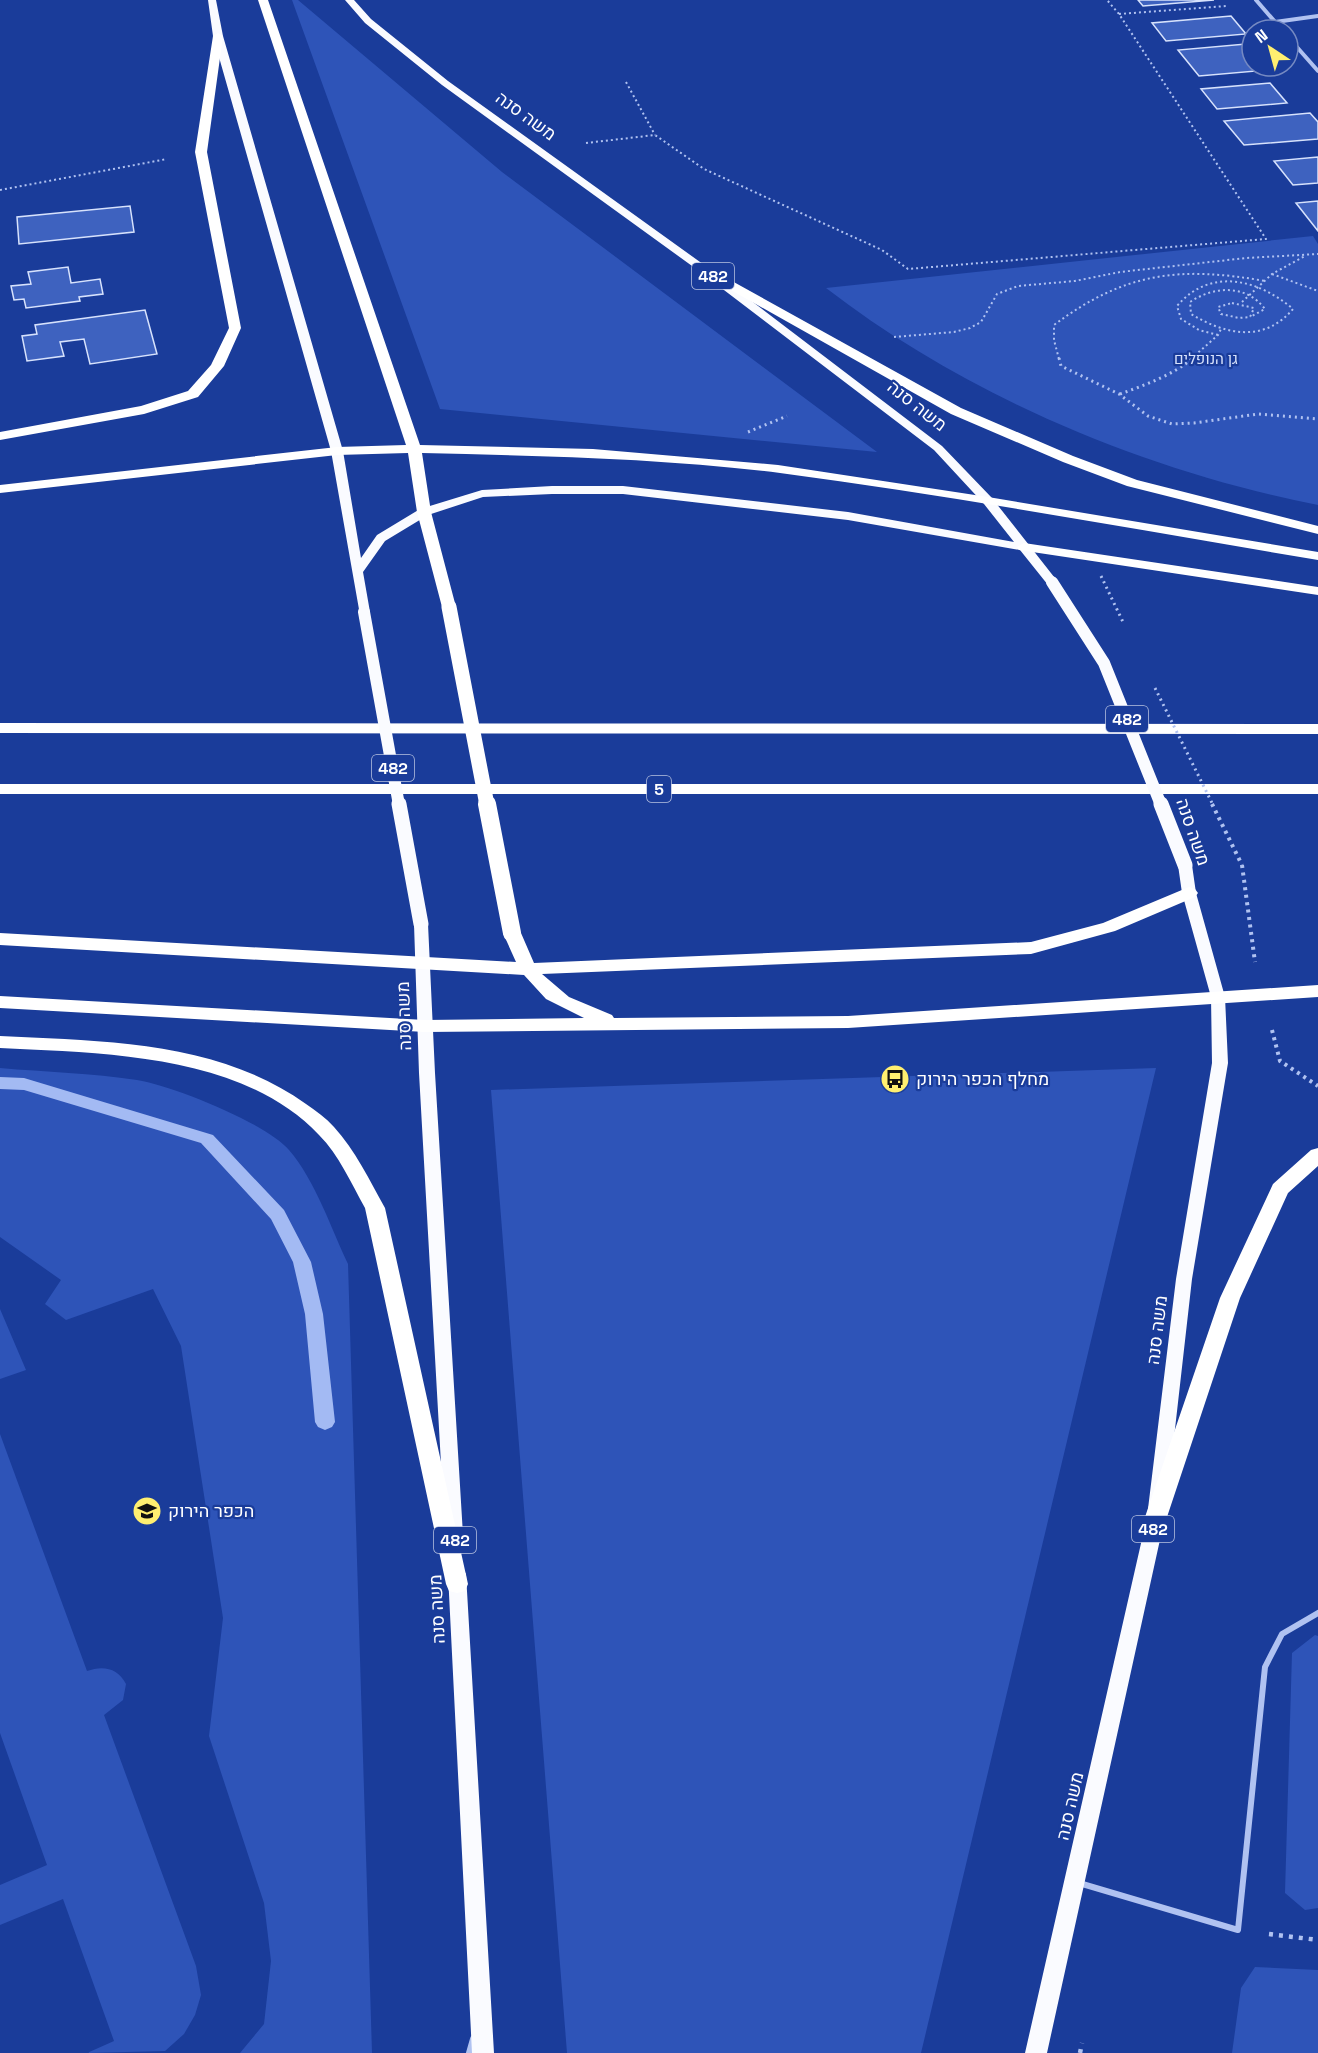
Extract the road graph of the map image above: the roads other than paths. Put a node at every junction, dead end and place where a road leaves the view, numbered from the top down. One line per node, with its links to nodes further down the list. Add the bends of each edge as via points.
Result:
1 (212, 0): 8 (main road, משה סנה / 482)
2 (263, 0): 13 (highway)
3 (349, 0): 11 (main road, משה סנה / 482, via 368,21 436,76)
4 (1257, 2): 6 (street)
5 (1318, 16): 7 (street)
6 (1271, 18)
7 (1300, 19)
8 (218, 36): 12 (highway, via 201,152 235,328 217,366 193,394 144,410); 14 (main road, משה סנה / 482)
9 (1300, 51): 10 (street)
10 (1318, 71)
11 (704, 269): 16 (main road, משה סנה / 482, via 938,448); 18 (highway, via 956,411 1068,459 1132,483)
12 (0, 436)
13 (414, 449): 14 (highway); 16 (highway, via 593,453 755,467); 17 (highway)
14 (337, 451): 15 (highway); 21 (main road, משה סנה / 482)
15 (0, 489)
16 (988, 501): 19 (main road, משה סנה / 482); 20 (highway)
17 (424, 513): 19 (main road, via 482,494 623,490 848,516); 21 (main road, via 381,538); 30 (highway, bridge, via 449,607 512,933)
18 (1318, 530)
19 (1024, 547): 22 (highway); 27 (main road, משה סנה / 482, bridge, via 1052,582 1104,663 1185,865)
20 (1318, 556)
21 (358, 571): 29 (main road, משה סנה / 482, bridge, via 421,924)
22 (1318, 591)
23 (0, 728): 24 (highway)
24 (1318, 729)
25 (0, 789): 26 (highway, 5)
26 (1318, 789)
27 (1189, 893): 30 (highway, via 1108,927 1031,948); 32 (main road, משה סנה / 482)
28 (0, 939): 29 (highway)
29 (423, 963): 30 (highway); 35 (main road, משה סנה / 482)
30 (528, 969): 34 (highway, via 553,996 580,1012)
31 (1318, 991): 32 (highway)
32 (1218, 997): 34 (highway, via 848,1022); 38 (main road, משה סנה / 482, via 1220,1063 1184,1279)
33 (0, 1002): 35 (highway)
34 (628, 1025): 35 (highway)
35 (425, 1026): 39 (main road, משה סנה / 482)
36 (0, 1042): 39 (highway, via 133,1049 186,1059 240,1075 322,1125 375,1208)
37 (1318, 1155): 38 (highway, via 1280,1189 1230,1298)
38 (1156, 1517): 41 (main road, משה סנה / 482)
39 (457, 1584): 42 (main road, משה סנה / 482)
40 (1318, 1613): 41 (lane, via 1282,1634 1265,1667 1239,1930)
41 (1075, 1882): 45 (main road, משה סנה / 482)
42 (480, 2009): 43 (street); 44 (main road, משה סנה / 482)
43 (470, 2053)
44 (483, 2053)
45 (1036, 2053)

